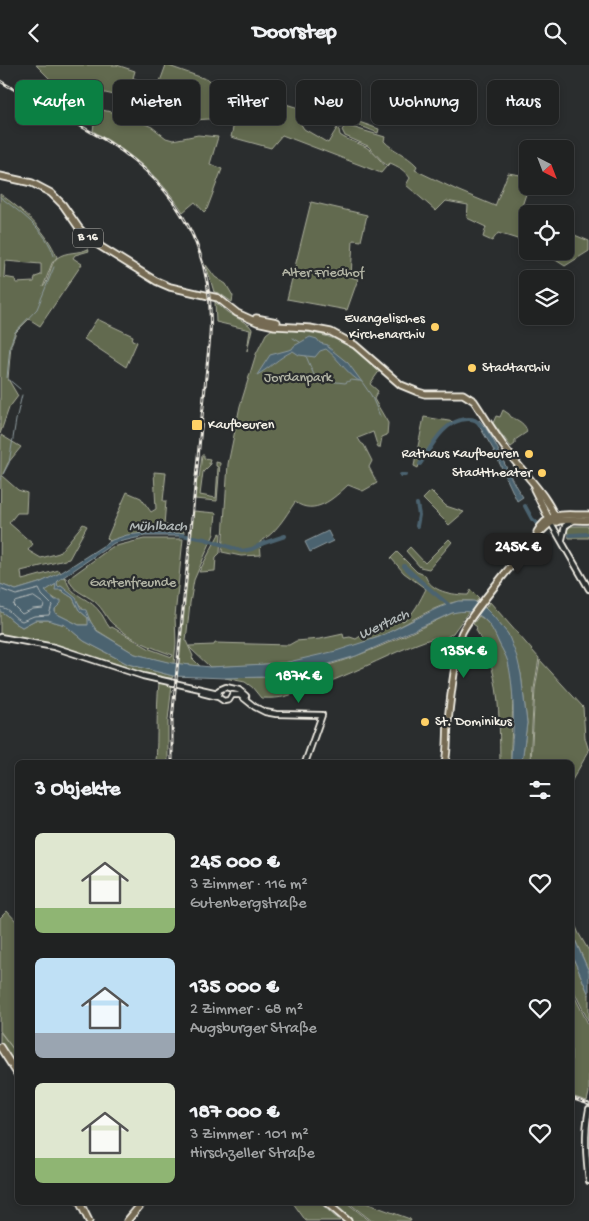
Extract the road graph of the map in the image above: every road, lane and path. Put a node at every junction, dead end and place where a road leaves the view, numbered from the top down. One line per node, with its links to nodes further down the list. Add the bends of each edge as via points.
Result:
1 (0, 176): 3 (main road, B 16, via 32,183 51,193 90,240 170,287 218,298 237,313 275,326 320,329 341,336 402,385 418,392 466,395 474,401 527,476)
2 (589, 515): 3 (main road)
3 (553, 519): 5 (main road); 6 (street); 14 (main road, via 534,538 461,632)
4 (589, 520): 5 (main road)
5 (572, 521): 6 (street, via 565,526)
6 (562, 539): 7 (street)
7 (589, 589)
8 (0, 637): 11 (street, via 54,647 143,676)
9 (230, 688): 10 (street); 11 (street, via 222,687); 12 (street)
10 (241, 693): 12 (street); 13 (street, via 253,705 269,713 322,715)
11 (218, 695): 12 (street, via 225,701)
12 (232, 695)
13 (306, 760)
14 (445, 760)
15 (0, 1047): 16 (main road)
16 (15, 1070)
17 (589, 1109): 18 (street, via 585,1143)
18 (589, 1181)
19 (81, 1205): 22 (main road)
20 (140, 1205): 23 (main road)
21 (329, 1205): 24 (main road)
22 (89, 1221)
23 (127, 1221)
24 (348, 1221)

